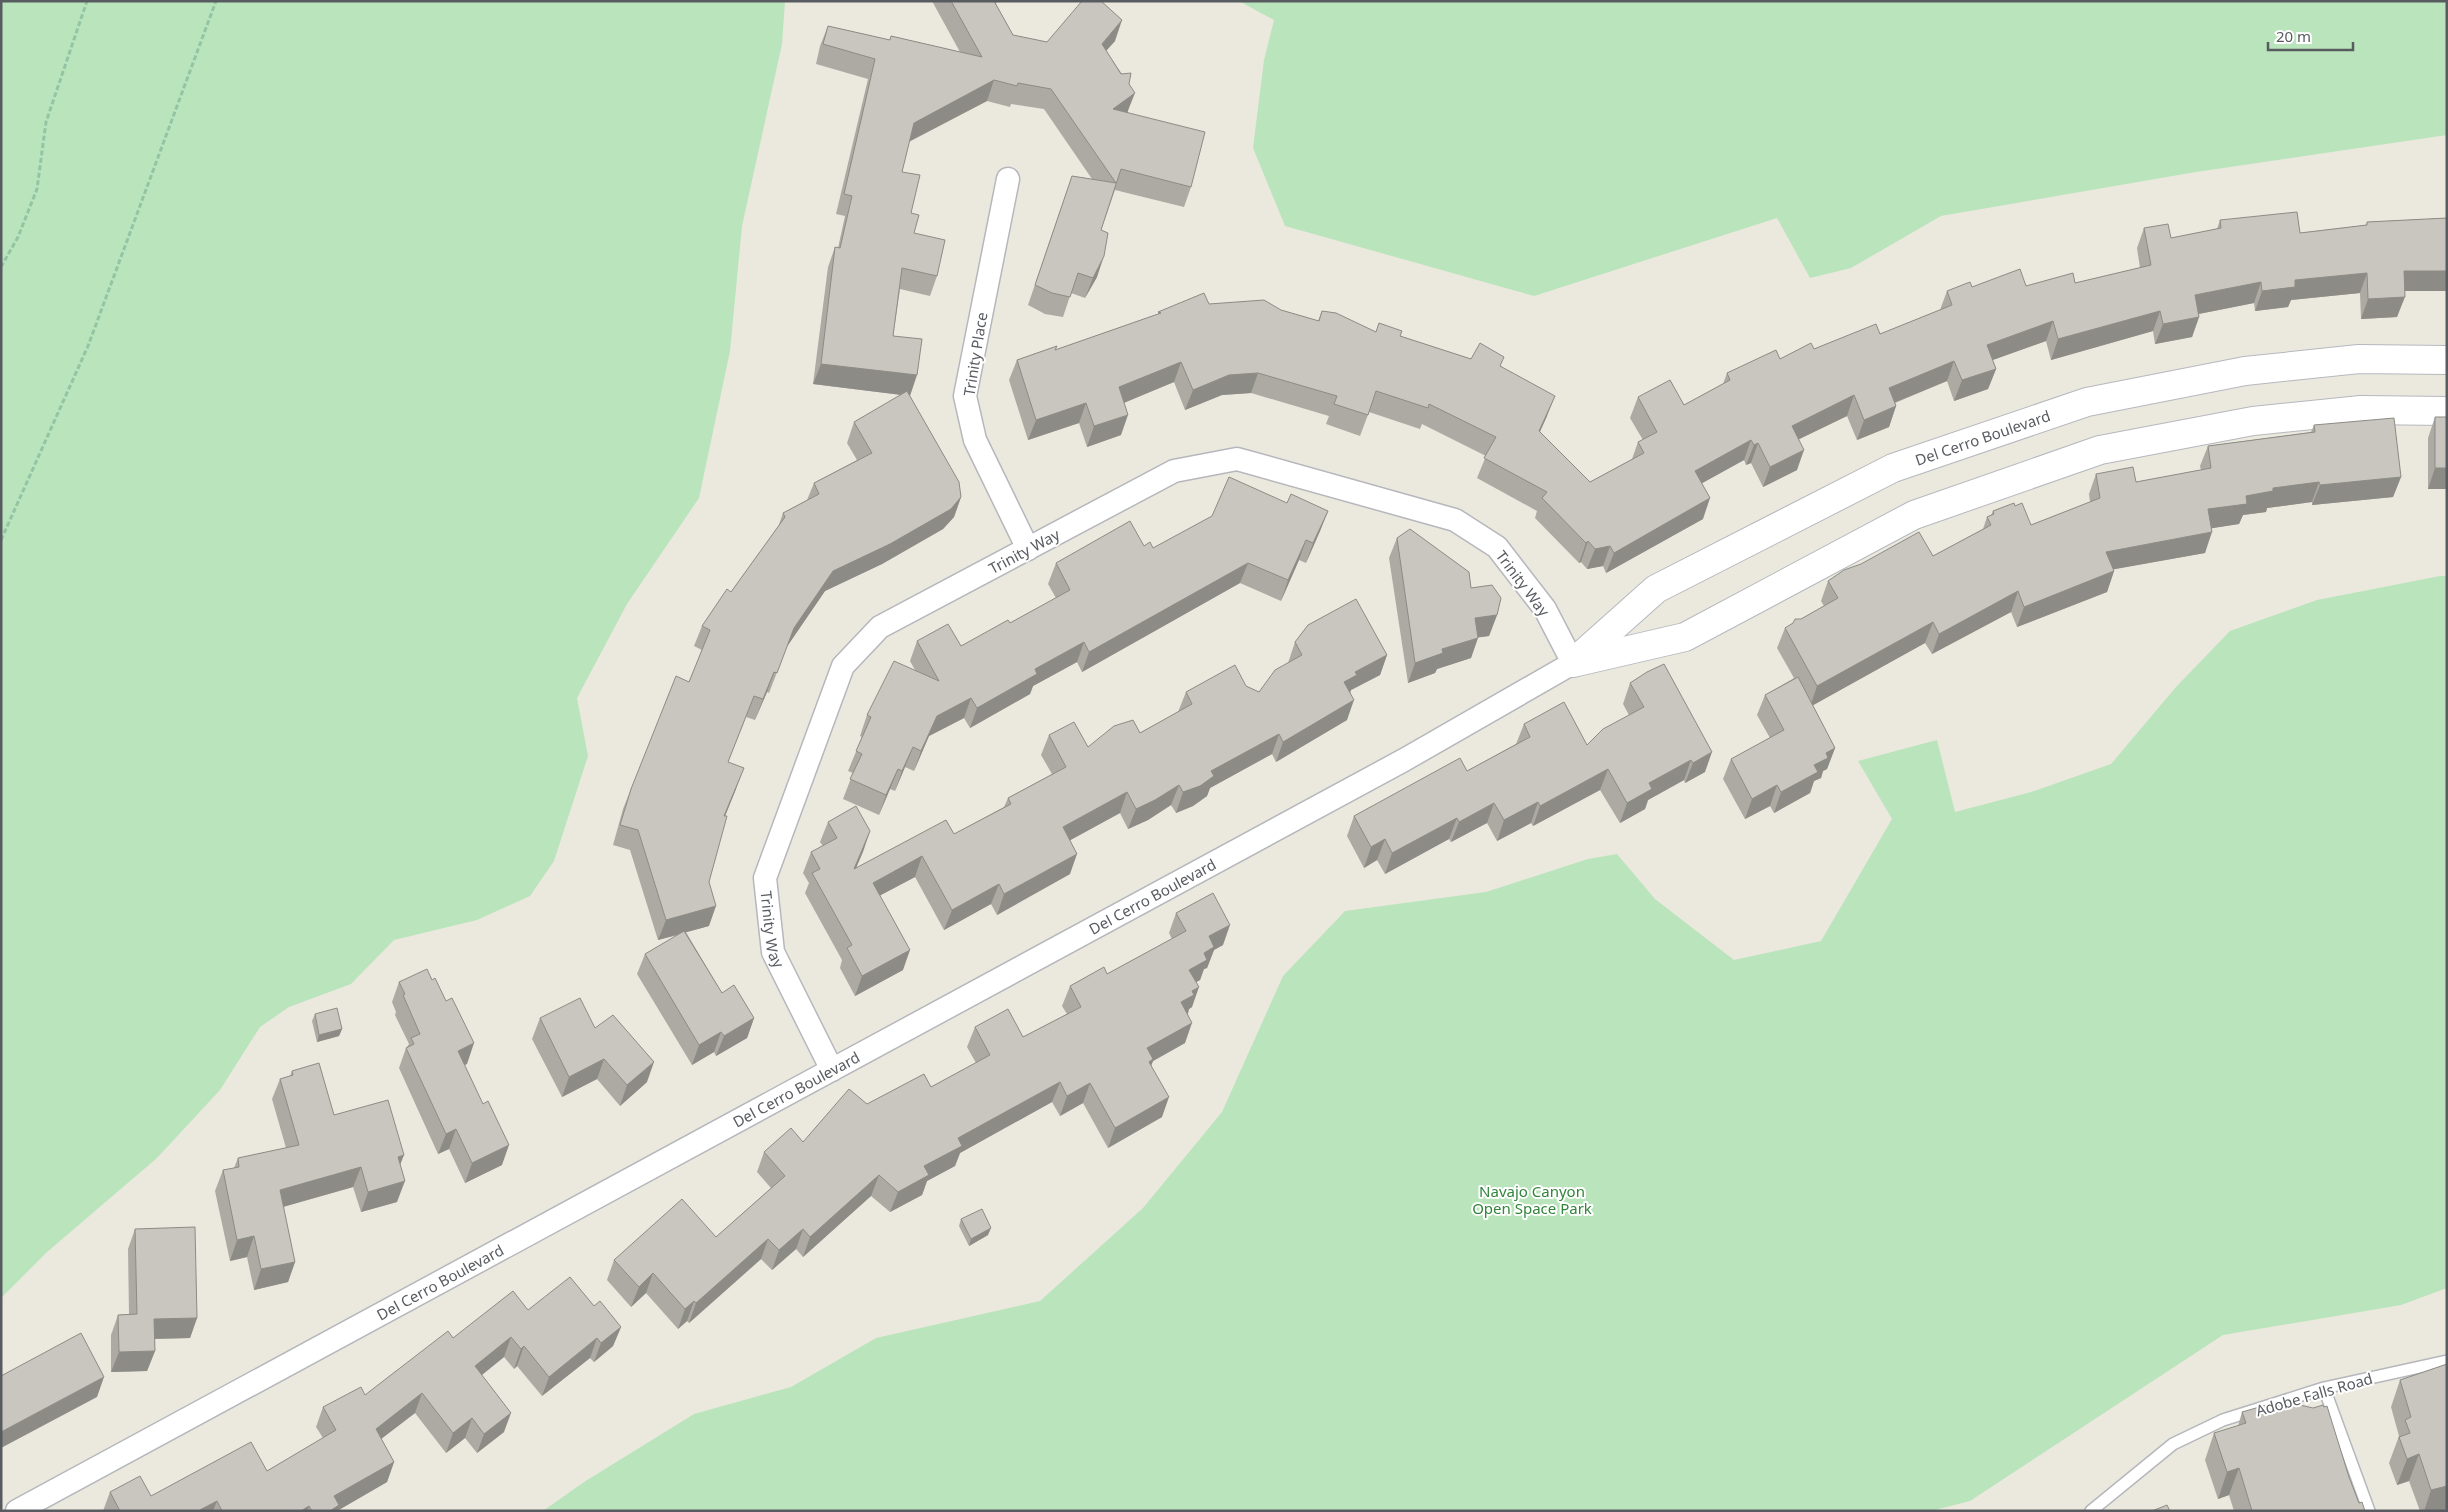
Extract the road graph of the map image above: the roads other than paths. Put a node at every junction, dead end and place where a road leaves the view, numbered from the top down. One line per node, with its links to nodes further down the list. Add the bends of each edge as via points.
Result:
1 (1008, 179): 4 (street, Trinity Place, via 966,396 975,440)
2 (2447, 360): 5 (street, Del Cerro Boulevard, via 2359,359 2245,371 2180,383 2087,402 1893,468 1656,589)
3 (2447, 411): 5 (street, Del Cerro Boulevard, via 2361,410 2252,421 2100,450 1914,514 1684,637)
4 (1028, 548): 5 (street, Trinity Way, via 1174,471 1237,459 1454,520 1497,547 1545,608); 6 (street, Trinity Way, via 880,627 843,666 764,878 773,952)
5 (1573, 662): 6 (street, Del Cerro Boulevard, via 1404,760)
6 (832, 1070): 9 (street, Del Cerro Boulevard)
7 (2447, 1360): 8 (lane, Adobe Falls Road)
8 (2324, 1388): 10 (lane, Adobe Falls Road, via 2223,1420 2173,1444); 11 (lane)
9 (17, 1511)
10 (2091, 1511)
11 (2369, 1511)

